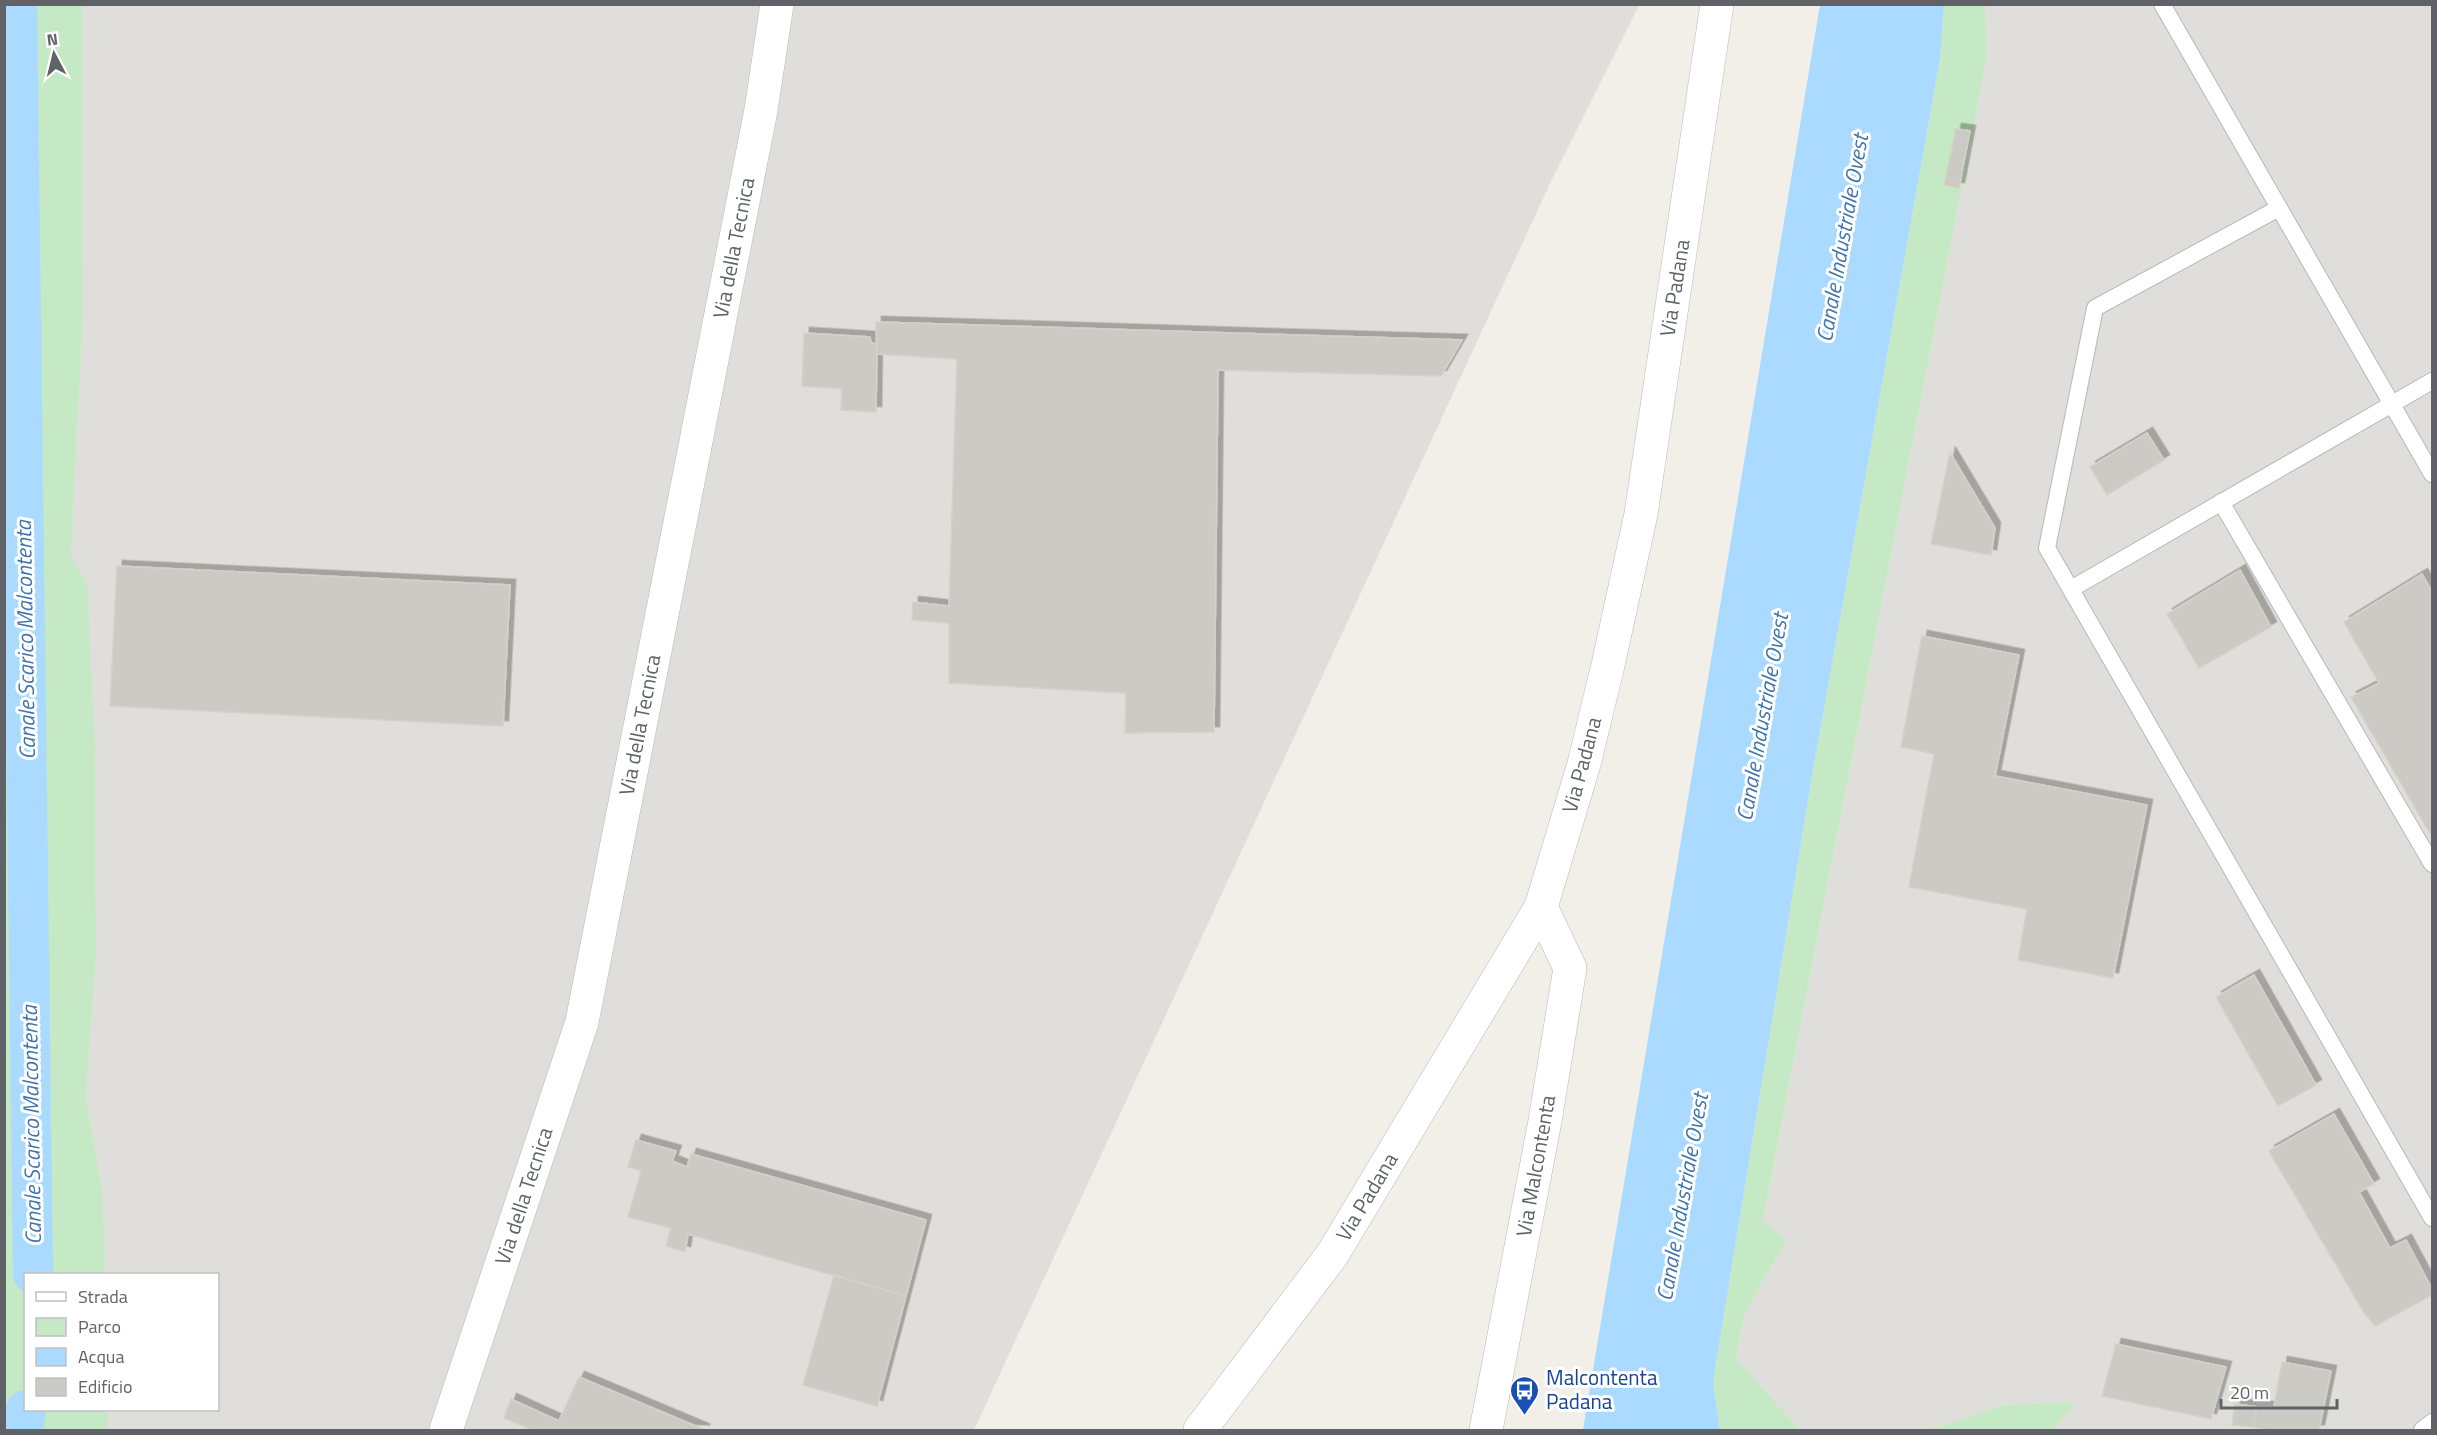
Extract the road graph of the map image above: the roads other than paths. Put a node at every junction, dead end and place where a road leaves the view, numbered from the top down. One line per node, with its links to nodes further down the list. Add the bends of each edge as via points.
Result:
1 (777, 4): 14 (street, Via della Tecnica, via 761,110 582,1022)
2 (1717, 4): 11 (street, Via Padana, via 1641,514 1584,764)
3 (2162, 4): 4 (lane)
4 (2279, 208): 6 (lane); 9 (lane, via 2095,309 2047,548)
5 (2433, 381): 6 (lane)
6 (2392, 404): 7 (lane); 8 (lane)
7 (2433, 474)
8 (2221, 502): 9 (lane); 10 (lane)
9 (2071, 589): 12 (lane)
10 (2433, 864)
11 (1541, 906): 15 (street, Via Padana, via 1332,1255); 16 (street, Via Malcontenta, via 1570,968)
12 (2433, 1218)
13 (2433, 1422): 17 (lane)
14 (446, 1431)
15 (1200, 1431)
16 (1486, 1431)
17 (2422, 1431)

